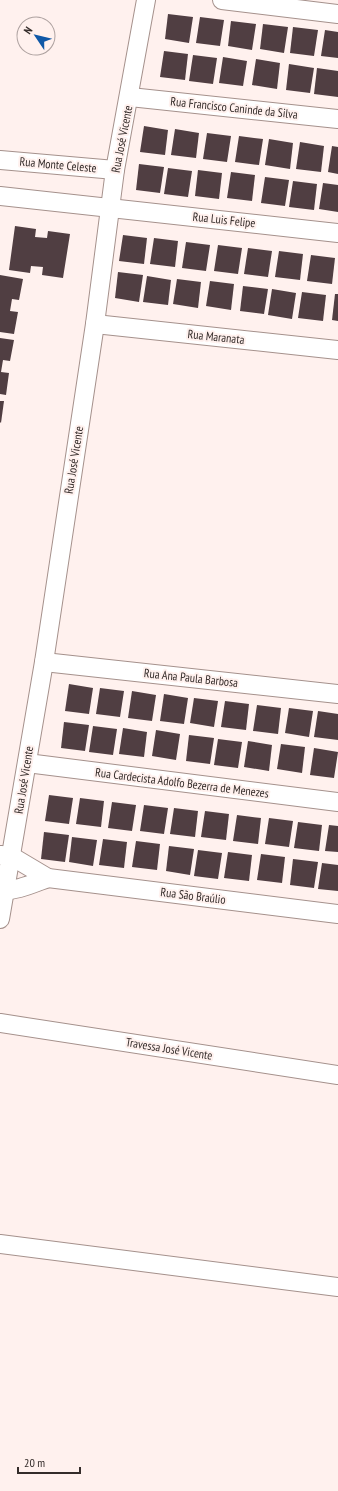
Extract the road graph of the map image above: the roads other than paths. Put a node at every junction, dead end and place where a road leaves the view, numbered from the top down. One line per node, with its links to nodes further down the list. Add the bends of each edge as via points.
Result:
1 (146, 0): 4 (street, Rua José Vicente)
2 (222, 0): 3 (street)
3 (338, 14)
4 (130, 97): 5 (street, Rua Francisco Caninde da Silva); 7 (street, Rua José Vicente)
5 (338, 119)
6 (0, 160): 7 (street, Rua Monte Celeste)
7 (115, 170): 9 (street, Rua José Vicente)
8 (0, 196): 9 (street)
9 (111, 208): 10 (street, Rua Luis Felipe); 11 (street, Rua José Vicente)
10 (338, 233)
11 (95, 324): 12 (street, Rua Maranata); 13 (street, Rua José Vicente)
12 (338, 350)
13 (44, 662): 14 (street, Rua Ana Paula Barbosa); 15 (street, Rua José Vicente)
14 (338, 694)
15 (27, 763): 16 (street, Rua Cardecista Adolfo Bezerra de Menezes); 17 (street, Rua José Vicente)
16 (338, 802)
17 (6, 855): 18 (street, Rua São Braúlio); 19 (street, Rua José Vicente)
18 (48, 878): 19 (street, Rua São Braúlio); 20 (street, Rua São Braúlio)
19 (3, 890): 21 (street, Rua José Vicente)
20 (338, 914)
21 (0, 919)
22 (0, 1022): 23 (street, Travessa José Vicente)
23 (338, 1075)
24 (0, 1244): 25 (street)
25 (338, 1287)

